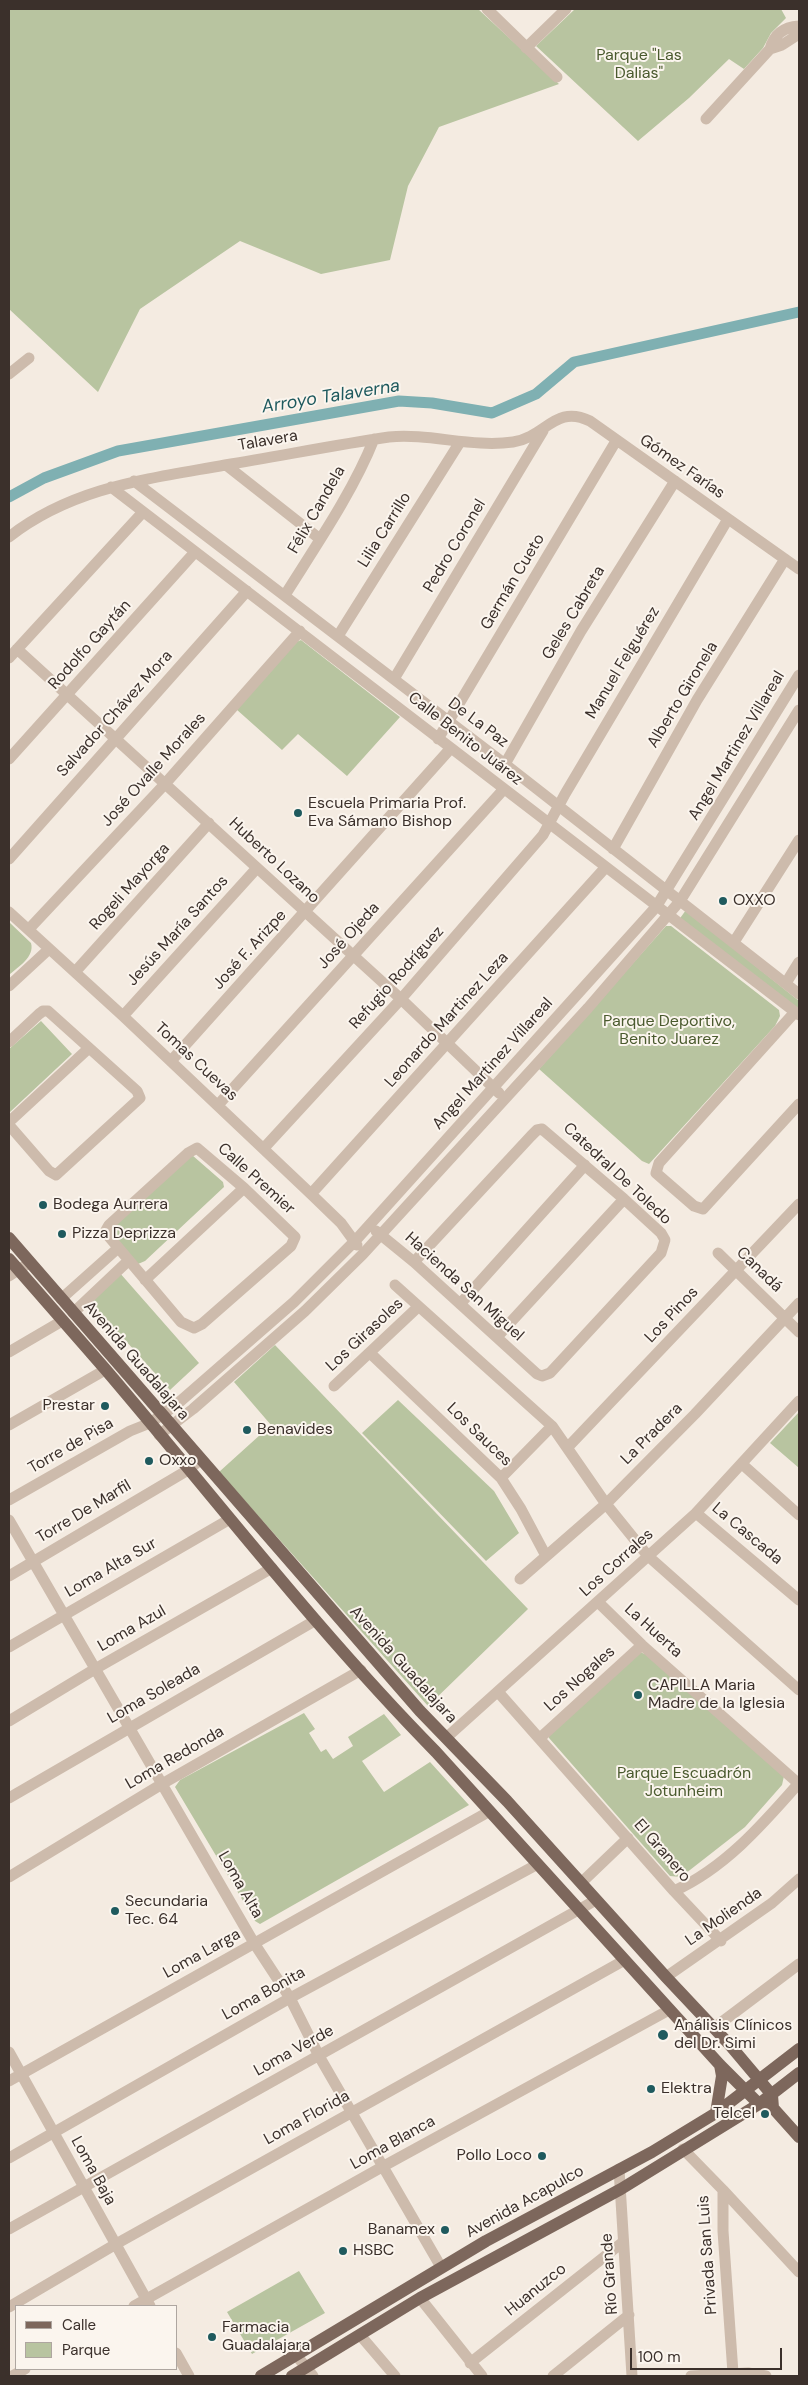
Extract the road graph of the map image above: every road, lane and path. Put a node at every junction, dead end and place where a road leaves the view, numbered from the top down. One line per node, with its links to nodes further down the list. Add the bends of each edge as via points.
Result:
1 (487, 9): 5 (street)
2 (566, 9): 5 (street)
3 (799, 26): 6 (street, via 780,31)
4 (799, 34): 6 (street, via 782,46)
5 (526, 48): 7 (street)
6 (770, 49): 8 (street)
7 (557, 77)
8 (706, 119)
9 (29, 358): 10 (street)
10 (11, 369)
11 (544, 430): 13 (street, Gómez Farías, via 556,419 579,416); 14 (street, Talavera, via 512,442); 32 (street, Pedro Coronel)
12 (374, 439): 14 (street, Talavera, via 410,435); 15 (street, Talavera); 22 (street, Félix Candela, via 368,456)
13 (616, 441): 17 (street, Gómez Farías); 35 (street, Germán Cueto)
14 (460, 442): 29 (street, Lilia Carrillo)
15 (226, 465): 16 (street, Talavera); 22 (street)
16 (134, 481): 18 (street, Talavera); 27 (street, De La Paz)
17 (675, 481): 20 (street, Gómez Farías); 40 (street, Geles Cabreta, via 581,631)
18 (111, 488): 19 (street, Calle Benito Juárez); 21 (street, Talavera, via 73,498)
19 (143, 512): 23 (street, Calle Benito Juárez); 30 (street)
20 (728, 519): 24 (street, Gómez Farías); 43 (street, Manuel Felguérez)
21 (9, 536)
22 (320, 540): 27 (street, Félix Candela)
23 (195, 552): 26 (street, Calle Benito Juárez); 33 (street, Rodolfo Gaytán)
24 (785, 560): 25 (street, Gómez Farías); 47 (street, Alberto Gironela, via 697,700)
25 (799, 570)
26 (247, 591): 28 (street, Calle Benito Juárez); 36 (street, Salvador Chávez Mora)
27 (285, 596): 29 (street, De La Paz)
28 (300, 631): 37 (street, Calle Benito Juárez); 41 (street, José Ovalle Morales)
29 (338, 636): 32 (street, De La Paz)
30 (13, 654): 33 (street, Huberto Lozano)
31 (799, 675): 51 (street, Angel Martinez Villareal)
32 (394, 678): 35 (street, De La Paz)
33 (66, 696): 36 (street, Huberto Lozano); 39 (street, Rodolfo Gaytán)
34 (799, 710): 52 (street)
35 (449, 721): 37 (street, Germán Cueto); 40 (street, De La Paz)
36 (115, 739): 41 (street, Huberto Lozano); 48 (street, Salvador Chávez Mora)
37 (438, 739): 38 (street, Calle Benito Juárez)
38 (451, 748): 42 (street, Calle Benito Juárez); 55 (street, José F. Arizpe)
39 (9, 759)
40 (505, 764): 43 (street, De La Paz)
41 (164, 785): 44 (street, Huberto Lozano); 57 (street, José Ovalle Morales)
42 (504, 790): 45 (street, Calle Benito Juárez); 60 (street, José Ojeda)
43 (558, 807): 45 (street, Manuel Felguérez); 47 (street, De La Paz)
44 (209, 824): 49 (street, Huberto Lozano); 62 (street, Rogeli Mayorga)
45 (549, 825): 50 (street, Calle Benito Juárez); 66 (street, Refugio Rodríguez)
46 (799, 840): 58 (street)
47 (613, 850): 51 (street, De La Paz)
48 (9, 859)
49 (257, 868): 55 (street, Huberto Lozano); 68 (street, Jesús María Santos)
50 (605, 868): 53 (street, Calle Benito Juárez); 70 (street, Leonardo Martinez Leza)
51 (667, 891): 52 (street, De La Paz); 53 (street, Angel Martinez Villareal)
52 (680, 901): 56 (street); 58 (street, De La Paz)
53 (656, 907): 56 (street, Calle Benito Juárez); 73 (street, Angel Martinez Villareal)
54 (9, 912): 57 (street, Tomas Cuevas)
55 (306, 913): 60 (street, Huberto Lozano); 72 (street, José F. Arizpe)
56 (668, 916): 67 (street, Calle Benito Juárez); 74 (street)
57 (29, 929): 59 (street, Tomas Cuevas)
58 (734, 942): 63 (street, De La Paz)
59 (49, 949): 62 (street, Tomas Cuevas); 64 (street)
60 (353, 956): 66 (street, Huberto Lozano); 76 (street, José Ojeda)
61 (799, 962): 63 (street)
62 (75, 972): 68 (street, Tomas Cuevas)
63 (786, 983): 65 (street, De La Paz)
64 (9, 986)
65 (799, 994)
66 (401, 999): 70 (street, Huberto Lozano); 78 (street, Refugio Rodríguez)
67 (797, 1014): 75 (street, via 659,1163 656,1168 659,1178 699,1209 707,1206)
68 (123, 1016): 72 (street, Tomas Cuevas)
69 (9, 1042): 71 (street, via 43,1011)
70 (448, 1043): 73 (street, Huberto Lozano); 81 (street, Leonardo Martinez Leza)
71 (90, 1048): 77 (street); 77 (street, via 140,1095 139,1102 56,1175)
72 (171, 1061): 76 (street, Tomas Cuevas)
73 (494, 1089): 74 (street, Huberto Lozano); 84 (street, Angel Martinez Villareal)
74 (506, 1099): 85 (street)
75 (799, 1104)
76 (218, 1105): 78 (street, Tomas Cuevas)
77 (9, 1124)
78 (264, 1148): 81 (street, Tomas Cuevas)
79 (585, 1165): 82 (street, Catedral De Toledo); 94 (street, Catedral De Toledo, via 549,1132 537,1130); 101 (street)
80 (244, 1188): 88 (street, Calle Premier, via 201,1151 193,1149 109,1225 105,1232); 97 (street); 97 (street, Calle Premier, via 292,1233 294,1241 291,1246 194,1328 181,1322)
81 (312, 1194): 87 (street, Tomas Cuevas)
82 (624, 1198): 107 (street); 111 (street, Catedral De Toledo, via 661,1233 665,1240 661,1253 550,1373 546,1376)
83 (799, 1204): 95 (street, Los Pinos)
84 (369, 1225): 85 (street, Hacienda San Miguel); 87 (street, Angel Martinez Villareal)
85 (381, 1235): 90 (street); 94 (street, Hacienda San Miguel)
86 (9, 1238): 93 (main road, Avenida Guadalajara)
87 (355, 1241): 90 (street, Tomas Cuevas); 114 (street, Angel Martinez Villareal, via 294,1302)
88 (117, 1248): 92 (street, Calle Premier); 99 (street)
89 (718, 1253): 95 (street, Canadá)
90 (363, 1254): 117 (street, via 305,1311)
91 (9, 1259): 96 (main road, Avenida Guadalajara)
92 (128, 1261): 97 (street, Calle Premier); 103 (street)
93 (29, 1262): 96 (street); 99 (main road, Avenida Guadalajara)
94 (414, 1262): 101 (street, Hacienda San Miguel)
95 (736, 1271): 104 (street, Canadá); 120 (street, Los Pinos)
96 (13, 1273): 105 (main road, Avenida Guadalajara)
97 (145, 1280)
98 (395, 1285): 102 (street)
99 (61, 1299): 103 (main road, Avenida Guadalajara)
100 (799, 1303): 104 (street, La Pradera)
101 (460, 1304): 107 (street, Hacienda San Miguel)
102 (418, 1307): 109 (street, Los Girasoles); 118 (street)
103 (73, 1313): 114 (main road, Avenida Guadalajara)
104 (785, 1318): 106 (street, Canadá); 126 (street, La Pradera)
105 (62, 1321): 108 (street); 110 (main road, Avenida Guadalajara)
106 (799, 1332)
107 (496, 1338): 111 (street, Hacienda San Miguel)
108 (9, 1352)
109 (370, 1353): 112 (street, Los Girasoles); 124 (street, Los Sauces)
110 (105, 1370): 115 (main road, Avenida Guadalajara); 116 (street)
111 (537, 1374)
112 (334, 1386)
113 (799, 1401): 122 (street, Los Corrales)
114 (161, 1415): 115 (street, Angel Martinez Villareal); 117 (main road, Avenida Guadalajara)
115 (150, 1423): 119 (main road, Avenida Guadalajara); 125 (street, Torre de Pisa, via 130,1431)
116 (9, 1425)
117 (171, 1426): 119 (street); 121 (main road, Avenida Guadalajara)
118 (552, 1426): 120 (street); 124 (street)
119 (159, 1435): 123 (main road, Avenida Guadalajara)
120 (568, 1447): 126 (street)
121 (200, 1460): 123 (street, Torre De Marfil); 149 (main road, Avenida Guadalajara)
122 (742, 1464): 127 (street, Los Corrales); 128 (street)
123 (188, 1470): 129 (main road, Avenida Guadalajara); 133 (street, Torre De Marfil)
124 (501, 1478): 131 (street, Los Sauces)
125 (9, 1500)
126 (606, 1504): 131 (street, La Pradera); 132 (street)
127 (696, 1513): 132 (street, Los Corrales); 137 (street, La Cascada)
128 (799, 1515)
129 (230, 1519): 134 (main road, Avenida Guadalajara); 139 (street, Loma Alta Sur)
130 (9, 1520): 133 (street, Loma Alta)
131 (546, 1556): 136 (street, La Pradera)
132 (648, 1556): 138 (street, Los Corrales); 145 (street)
133 (33, 1561): 135 (street, Torre De Marfil); 139 (street, Loma Alta)
134 (272, 1568): 140 (main road, Avenida Guadalajara); 143 (street, Loma Azul)
135 (9, 1576)
136 (520, 1579)
137 (797, 1593)
138 (598, 1602): 141 (street, La Huerta); 146 (street, Los Corrales)
139 (62, 1614): 142 (street, Loma Alta Sur); 143 (street, Loma Alta)
140 (316, 1620): 144 (main road, Avenida Guadalajara); 148 (street, Loma Soleada)
141 (642, 1645): 150 (street, Los Nogales); 152 (street, La Huerta)
142 (9, 1647)
143 (95, 1669): 147 (street, Loma Azul); 148 (street, Loma Alta)
144 (361, 1670): 151 (street, Loma Redonda); 154 (main road, Avenida Guadalajara)
145 (799, 1690)
146 (499, 1693): 149 (street, Los Corrales); 150 (street, El Granero)
147 (9, 1721)
148 (130, 1726): 151 (street, Loma Alta); 153 (street, Loma Soleada)
149 (446, 1738): 159 (main road, Avenida Guadalajara, via 508,1801)
150 (540, 1738): 155 (street, El Granero)
151 (162, 1784): 157 (street, Loma Redonda); 164 (street, Loma Alta)
152 (799, 1784): 160 (street, via 758,1830 732,1853)
153 (9, 1798)
154 (490, 1811): 156 (main road, Avenida Guadalajara); 164 (street, Loma Larga)
155 (628, 1838): 159 (street); 160 (street, El Granero)
156 (538, 1864): 162 (main road, Avenida Guadalajara); 168 (street, Loma Bonita)
157 (9, 1877)
158 (799, 1879): 163 (street, La Molienda)
159 (580, 1883): 161 (main road, Avenida Guadalajara)
160 (674, 1891): 163 (street, El Granero)
161 (596, 1900): 162 (street, Loma Verde); 167 (main road, Avenida Guadalajara)
162 (578, 1910): 165 (main road, Avenida Guadalajara); 173 (street, Loma Verde)
163 (721, 1941): 167 (street, La Molienda)
164 (254, 1943): 168 (street, Loma Alta); 176 (street, Loma Larga)
165 (623, 1961): 169 (main road, Avenida Guadalajara); 183 (street, Loma Florida)
166 (799, 1964): 170 (street)
167 (666, 1978): 170 (main road, Avenida Guadalajara)
168 (290, 1998): 173 (street, Loma Alta); 185 (street, Loma Bonita)
169 (669, 2010): 174 (main road, Avenida Guadalajara); 189 (street, Loma Blanca)
170 (714, 2028): 177 (main road, Avenida Guadalajara)
171 (799, 2049): 177 (main road, Avenida Acapulco)
172 (9, 2052): 176 (street, Loma Baja)
173 (319, 2056): 183 (street, Loma Alta); 191 (street, Loma Verde)
174 (720, 2065): 179 (main road, Avenida Guadalajara); 184 (main road, via 722,2076)
175 (799, 2073): 180 (main road, Avenida Acapulco)
176 (21, 2074): 178 (street, Loma Larga); 185 (street, Loma Baja)
177 (759, 2079): 179 (main road, Avenida Acapulco); 180 (main road, Avenida Guadalajara)
178 (9, 2081)
179 (746, 2091): 181 (main road, Avenida Guadalajara); 184 (main road, Avenida Acapulco)
180 (772, 2095): 181 (main road, Avenida Acapulco); 182 (main road)
181 (759, 2104): 182 (main road, Avenida Guadalajara); 187 (main road, Avenida Acapulco)
182 (773, 2108): 186 (main road)
183 (351, 2111): 189 (street, Loma Alta); 196 (street, Loma Florida)
184 (716, 2113): 190 (main road, Avenida Acapulco)
185 (54, 2132): 188 (street, Loma Bonita); 191 (street, Loma Baja)
186 (799, 2137)
187 (684, 2149): 192 (main road, Avenida Acapulco); 193 (street, Privada San Luis)
188 (9, 2158)
189 (382, 2167): 197 (street, Loma Alta); 200 (street, Loma Blanca)
190 (619, 2169): 192 (street, Río Grande); 197 (main road, Avenida Acapulco)
191 (82, 2187): 194 (street, Loma Verde); 196 (street, Loma Baja)
192 (620, 2189): 195 (street, Río Grande); 199 (main road, Avenida Acapulco)
193 (722, 2190): 198 (street); 209 (street, Privada San Luis)
194 (9, 2230)
195 (623, 2242): 202 (street, Río Grande); 206 (street, Huanuzco)
196 (116, 2244): 200 (street, Loma Baja); 201 (street, Loma Florida)
197 (441, 2267): 204 (main road, Avenida Acapulco)
198 (799, 2272)
199 (420, 2298): 203 (main road, Avenida Acapulco); 206 (street)
200 (148, 2303)
201 (9, 2307)
202 (629, 2315): 216 (street); 217 (street, Río Grande)
203 (360, 2335): 208 (main road, Avenida Acapulco); 214 (street)
204 (296, 2355): 208 (street); 212 (main road, Avenida Acapulco)
205 (178, 2357): 211 (street)
206 (470, 2363): 215 (street)
207 (23, 2370): 210 (street)
208 (310, 2372): 213 (main road, Avenida Acapulco)
209 (733, 2373): 219 (street); 220 (street)
210 (12, 2376)
211 (189, 2376)
212 (261, 2376)
213 (292, 2376)
214 (395, 2376)
215 (482, 2376)
216 (553, 2376)
217 (632, 2376)
218 (691, 2376): 219 (street)
219 (700, 2376)
220 (766, 2376)

